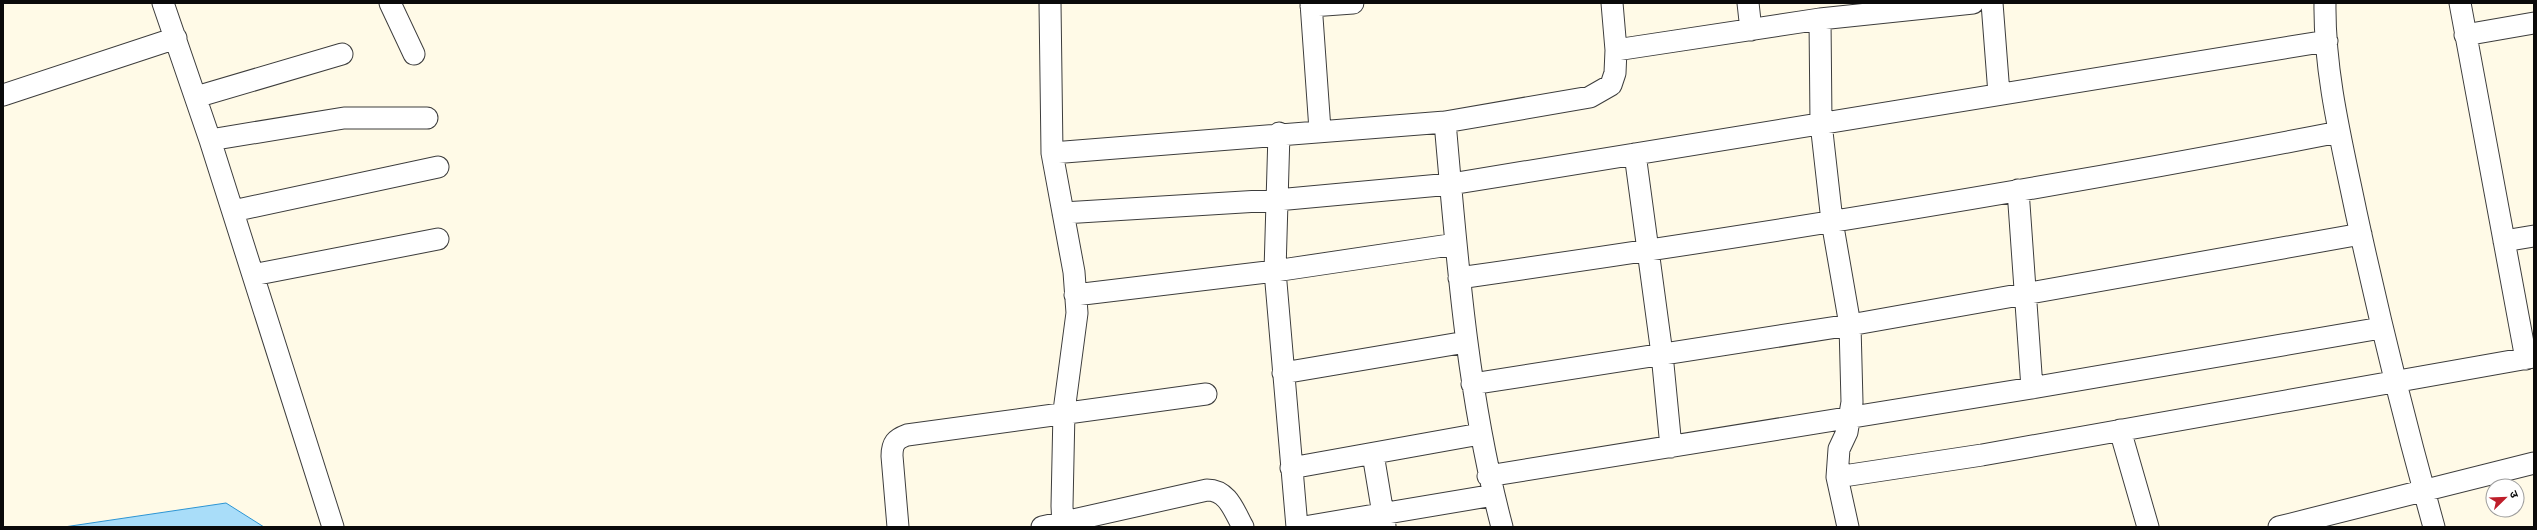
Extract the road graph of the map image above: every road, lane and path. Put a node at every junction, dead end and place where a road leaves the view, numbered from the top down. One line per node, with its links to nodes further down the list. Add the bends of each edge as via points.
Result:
1 (163, 3): 17 (street)
2 (390, 3): 21 (street)
3 (1050, 3): 32 (street)
4 (1353, 3): 11 (street)
5 (1612, 3): 19 (street)
6 (1748, 3): 15 (street)
7 (1974, 3): 12 (street)
8 (1992, 3): 22 (street)
9 (2325, 3): 18 (street)
10 (2460, 3): 16 (street)
11 (1311, 4): 28 (street)
12 (1850, 10): 13 (street)
13 (1820, 19): 15 (street); 27 (street)
14 (2534, 23): 16 (street)
15 (1751, 30): 19 (street)
16 (2465, 35): 44 (street)
17 (176, 38): 23 (street); 24 (street)
18 (2327, 41): 22 (street); 29 (street)
19 (1616, 50): 26 (street, via 1612,85 1590,97)
20 (342, 54): 24 (street)
21 (414, 54)
22 (1999, 94): 27 (street)
23 (3, 95)
24 (196, 98): 31 (street)
25 (427, 118): 31 (street, via 344,118)
26 (1446, 122): 28 (street); 35 (street)
27 (1821, 124): 33 (street); 40 (street)
28 (1320, 130): 30 (street)
29 (2339, 132): 36 (street, via 2159,167); 41 (street)
30 (1279, 133): 32 (street); 37 (street)
31 (210, 140): 38 (street)
32 (1052, 152): 39 (street)
33 (1635, 154): 35 (street); 46 (street)
34 (438, 167): 38 (street)
35 (1451, 184): 37 (street); 45 (street)
36 (2018, 190): 40 (street); 50 (street)
37 (1277, 200): 39 (street); 47 (street)
38 (233, 211): 48 (street)
39 (1062, 213): 51 (street, via 1074,272)
40 (1832, 221): 46 (street); 52 (street)
41 (2361, 234): 50 (street); 53 (street)
42 (2534, 236): 44 (street)
43 (438, 239): 48 (street)
44 (2504, 241): 56 (street)
45 (1456, 244): 47 (street); 49 (street)
46 (1649, 251): 49 (street); 55 (street)
47 (1275, 272): 51 (street); 57 (street)
48 (253, 275): 75 (street)
49 (1459, 278): 54 (street)
50 (2026, 292): 52 (street); 60 (street)
51 (1075, 294): 62 (street, via 1077,313)
52 (1850, 324): 55 (street); 63 (street)
53 (2381, 328): 58 (street); 60 (street)
54 (1466, 342): 57 (street); 59 (street)
55 (1662, 354): 59 (street); 66 (street)
56 (2530, 358): 58 (street)
57 (1283, 374): 69 (street)
58 (2396, 382): 64 (street); 72 (street)
59 (1472, 384): 65 (street)
60 (2032, 388): 63 (street)
61 (1206, 394): 62 (street)
62 (1064, 412): 74 (street); 76 (street, via 907,435 896,439 892,447 892,456)
63 (1851, 418): 66 (street); 70 (street, via 1839,449)
64 (2120, 430): 70 (street, via 1982,455); 83 (street)
65 (1480, 434): 67 (street); 71 (street)
66 (1671, 447): 71 (street)
67 (1373, 454): 69 (street); 73 (street)
68 (2534, 463): 72 (street)
69 (1291, 468): 79 (street)
70 (1837, 477): 82 (street)
71 (1491, 485): 73 (street); 81 (street)
72 (2424, 491): 84 (street); 85 (street)
73 (1385, 520): 80 (street)
74 (1063, 525): 77 (street); 78 (street, via 1207,490 1216,490 1226,497)
75 (333, 527)
76 (898, 527)
77 (1042, 527)
78 (1243, 527)
79 (1297, 527)
80 (1304, 527)
81 (1502, 527)
82 (1848, 527)
83 (2148, 527)
84 (2279, 527)
85 (2434, 527)

